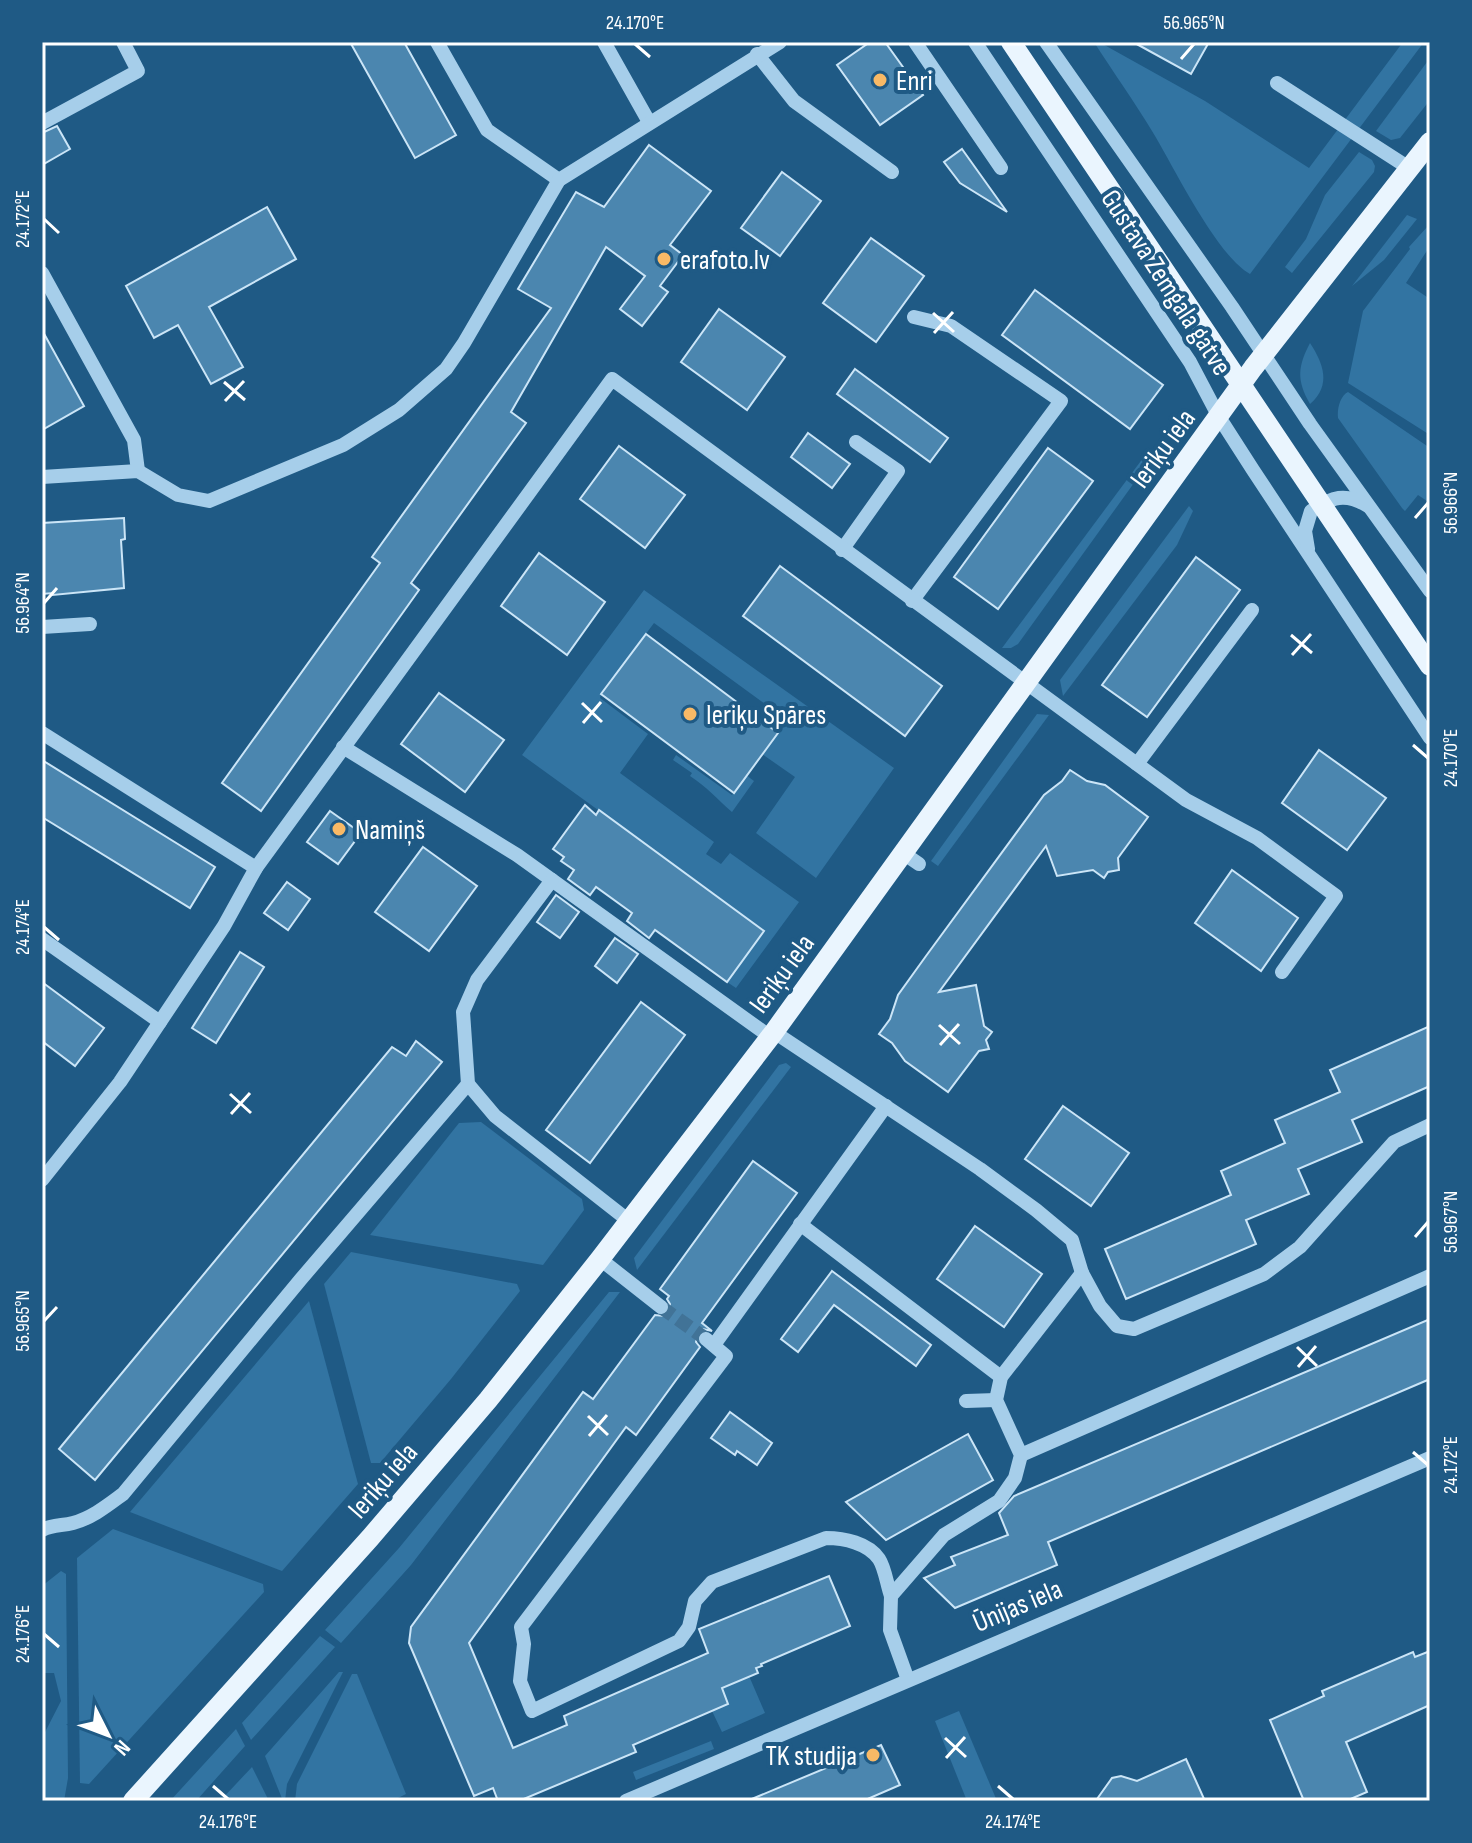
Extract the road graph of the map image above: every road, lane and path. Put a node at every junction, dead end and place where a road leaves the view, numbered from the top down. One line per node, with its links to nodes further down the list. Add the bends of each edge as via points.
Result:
1 (123, 42): 12 (street, via 138,71)
2 (437, 42): 17 (street, via 487,130)
3 (604, 42): 11 (street)
4 (780, 42): 9 (street)
5 (915, 42): 14 (street)
6 (975, 42): 21 (street, Gustava Zemgala gatve, via 1190,362)
7 (1011, 42): 33 (main road, Gustava Zemgala gatve, bridge)
8 (1046, 42): 20 (street, Gustava Zemgala gatve)
9 (757, 54): 11 (street); 16 (street, via 794,101)
10 (1277, 83): 15 (street)
11 (649, 122): 17 (street)
12 (42, 123)
13 (1430, 142): 15 (main road, Ieriķu iela)
14 (1001, 168)
15 (1409, 168): 20 (main road, Ieriķu iela)
16 (892, 172)
17 (559, 180): 23 (street, via 446,369 399,410 343,445 209,501 178,495)
18 (42, 273): 23 (street, via 134,440)
19 (914, 317): 29 (street, via 951,326 1061,401)
20 (1264, 354): 21 (main road, Ieriķu iela); 25 (street, Gustava Zemgala gatve)
21 (1219, 417): 27 (street, Gustava Zemgala gatve); 34 (main road, Ieriķu iela)
22 (856, 442): 26 (street, via 898,471)
23 (138, 471): 24 (street)
24 (42, 477)
25 (1372, 508): 27 (street, via 1354,497 1332,497 1311,511 1305,531); 28 (street, Gustava Zemgala gatve)
26 (842, 550): 29 (street); 37 (street, via 612,379)
27 (1309, 555): 36 (street, Gustava Zemgala gatve)
28 (1430, 591)
29 (912, 601): 34 (street)
30 (1252, 610): 38 (street)
31 (90, 624): 32 (street)
32 (42, 627)
33 (1430, 666)
34 (1025, 684): 38 (street); 44 (main road, Ieriķu iela, via 911,858)
35 (42, 733): 39 (street)
36 (1430, 738)
37 (343, 747): 39 (street); 40 (street)
38 (1137, 764): 42 (street, via 1186,800 1257,838 1336,896)
39 (256, 868): 43 (street)
40 (552, 880): 44 (street); 45 (street, via 477,980 463,1012)
41 (42, 939): 43 (street)
42 (1282, 972)
43 (160, 1022): 48 (street, via 118,1085)
44 (771, 1034): 46 (street); 49 (main road, Ieriķu iela)
45 (468, 1084): 49 (street, via 495,1116); 60 (street, via 123,1494 91,1515)
46 (886, 1106): 50 (street); 52 (street, via 1072,1240)
47 (1430, 1125): 52 (street, via 1394,1142 1300,1247 1264,1274 1134,1329 1117,1326)
48 (42, 1180)
49 (629, 1221): 51 (main road, Ieriķu iela)
50 (800, 1224): 55 (street); 61 (street, via 710,1342 726,1356 521,1627 520,1681 532,1711 679,1641 689,1627 695,1601 712,1582 826,1538 844,1538 879,1558)
51 (600, 1259): 54 (street); 63 (main road, Ieriķu iela, via 370,1538)
52 (1082, 1273): 55 (street)
53 (1430, 1276): 58 (street)
54 (661, 1307)
55 (1001, 1377): 56 (street)
56 (996, 1400): 57 (street); 58 (street)
57 (966, 1401)
58 (1021, 1455): 61 (street, via 1015,1478 999,1501 944,1535)
59 (1430, 1458): 62 (street, Ūnijas iela)
60 (42, 1530)
61 (891, 1596): 62 (street, via 890,1630)
62 (908, 1680): 64 (street, Ūnijas iela)
63 (138, 1798)
64 (626, 1801)

